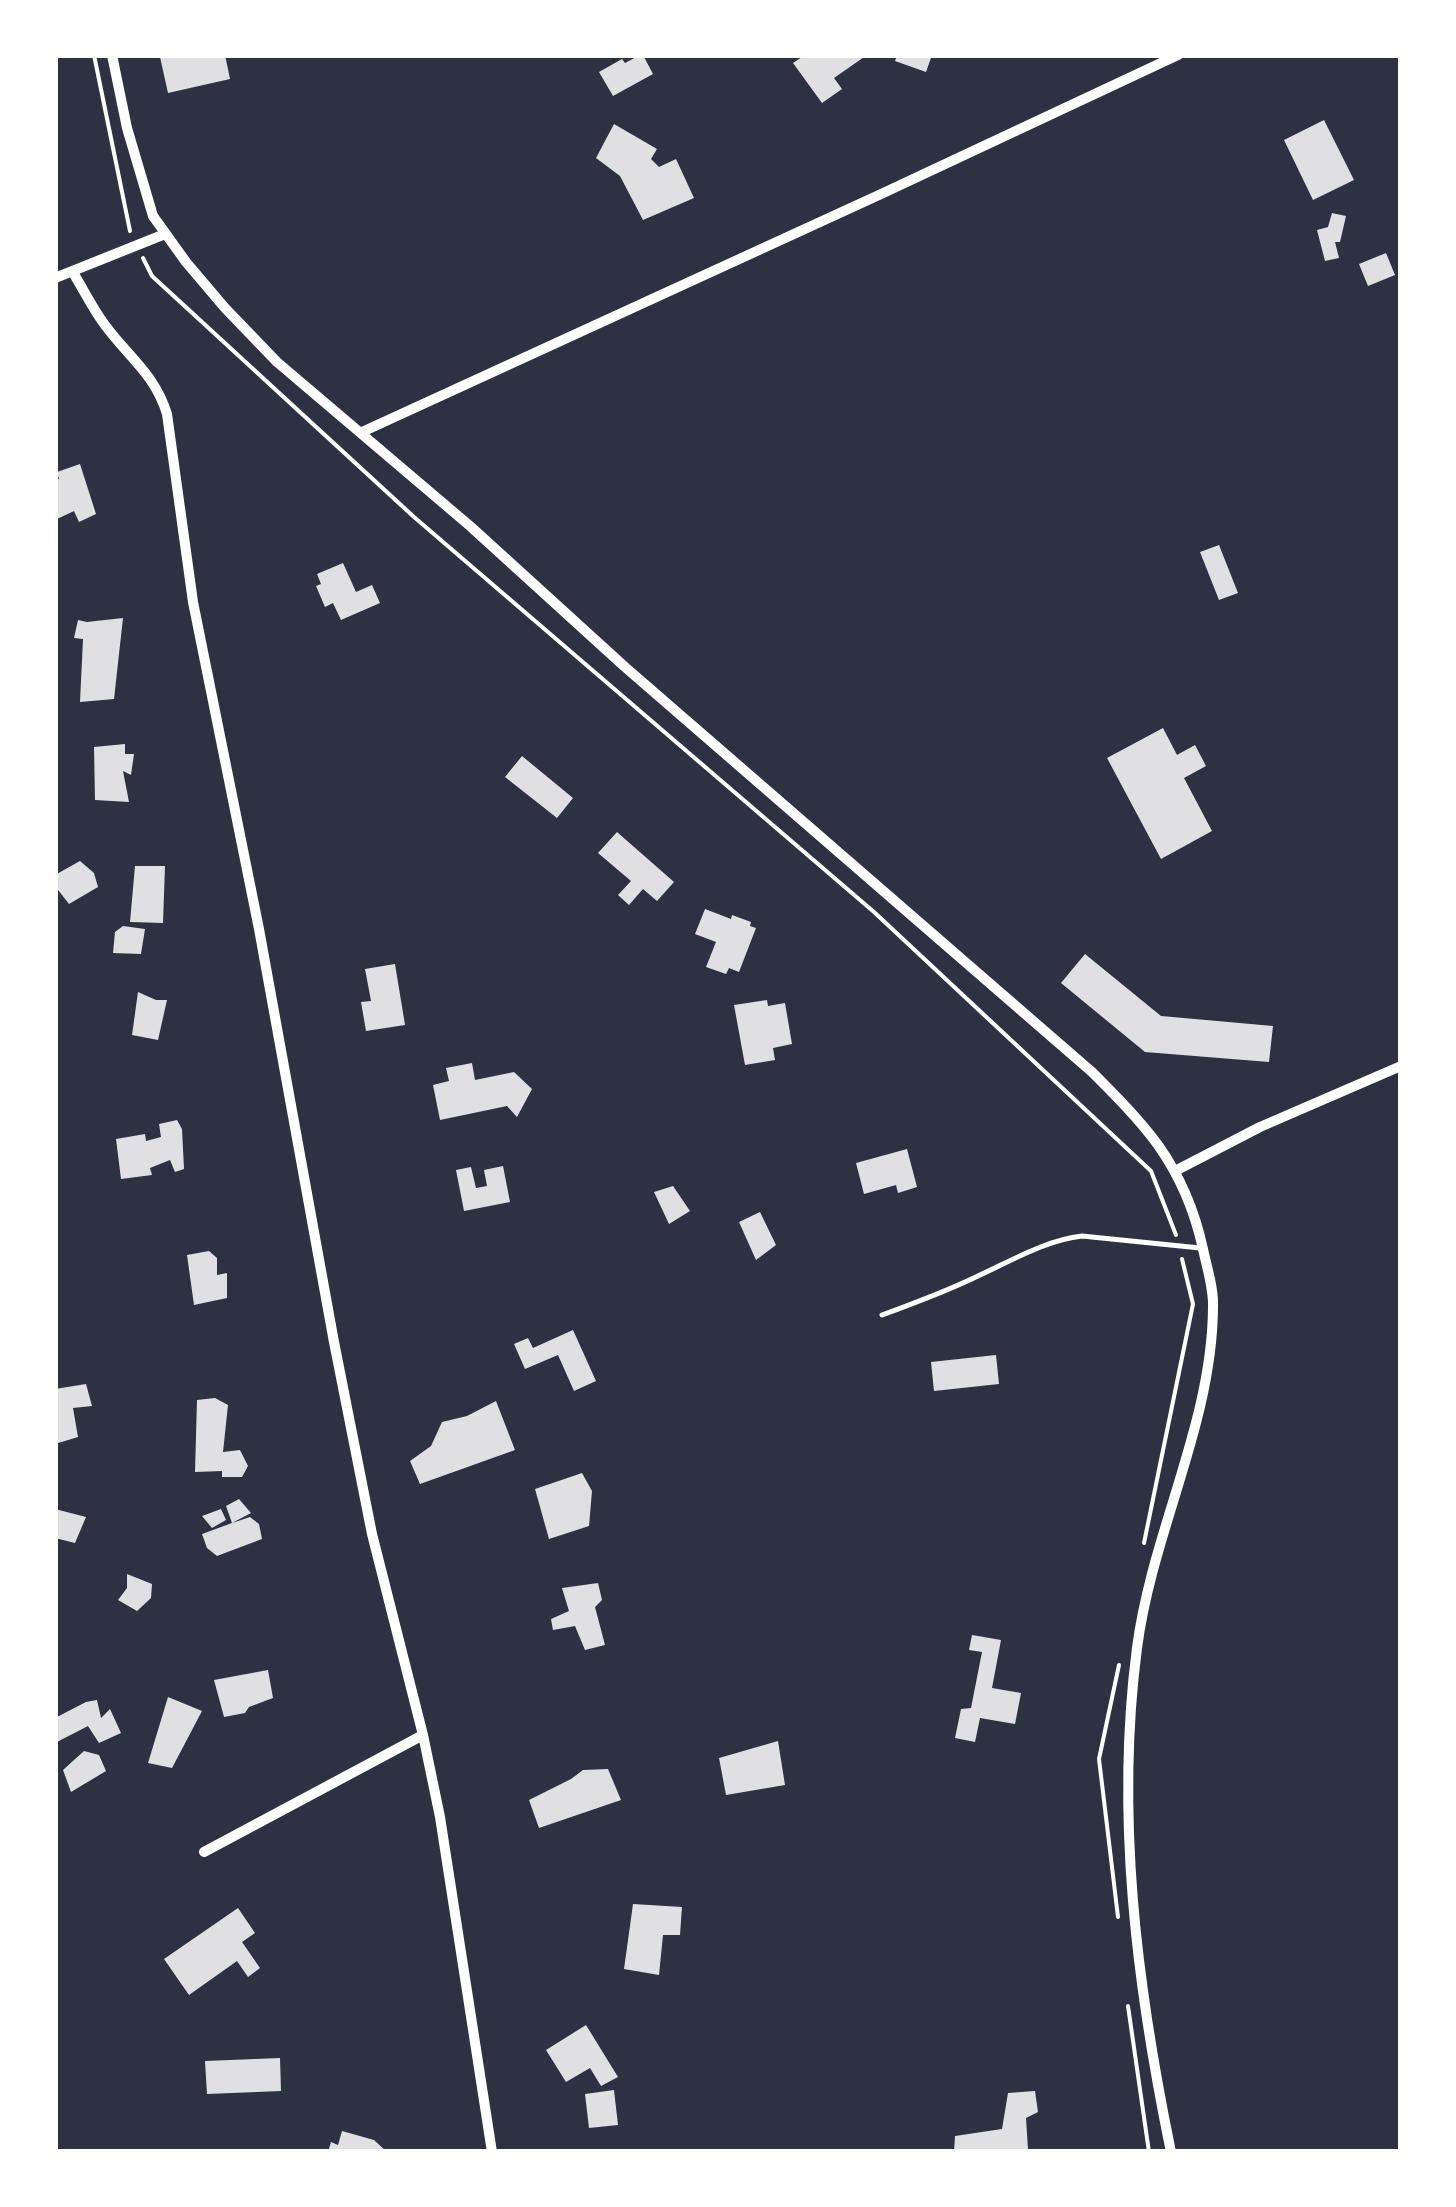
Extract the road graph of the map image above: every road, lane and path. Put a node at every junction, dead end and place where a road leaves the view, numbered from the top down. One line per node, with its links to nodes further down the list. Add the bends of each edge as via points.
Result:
1 (94, 55): 5 (path)
2 (112, 55): 4 (street, via 143,186)
3 (1178, 55): 8 (street)
4 (165, 234): 5 (street); 8 (street, via 277,362)
5 (136, 244): 6 (street); 11 (path, via 152,276 414,517 874,912 1151,1171)
6 (72, 272): 7 (street); 16 (street, via 154,383 167,414 193,602 327,1306 372,1534)
7 (55, 278)
8 (362, 432): 10 (street, via 1092,1072)
9 (1401, 1066): 10 (street)
10 (1174, 1171): 12 (street)
11 (1178, 1246): 12 (lane); 13 (lane, via 1064,1238); 14 (path, via 1193,1304)
12 (1203, 1248): 22 (street, via 1214,1304 1210,1359 1147,1594 1128,1762 1138,1949)
13 (882, 1315)
14 (1140, 1558)
15 (1122, 1650): 18 (path, via 1099,1760)
16 (423, 1735): 17 (street); 20 (street)
17 (204, 1852)
18 (1119, 1928)
19 (1128, 2004): 21 (path)
20 (492, 2152)
21 (1148, 2152)
22 (1171, 2152)

